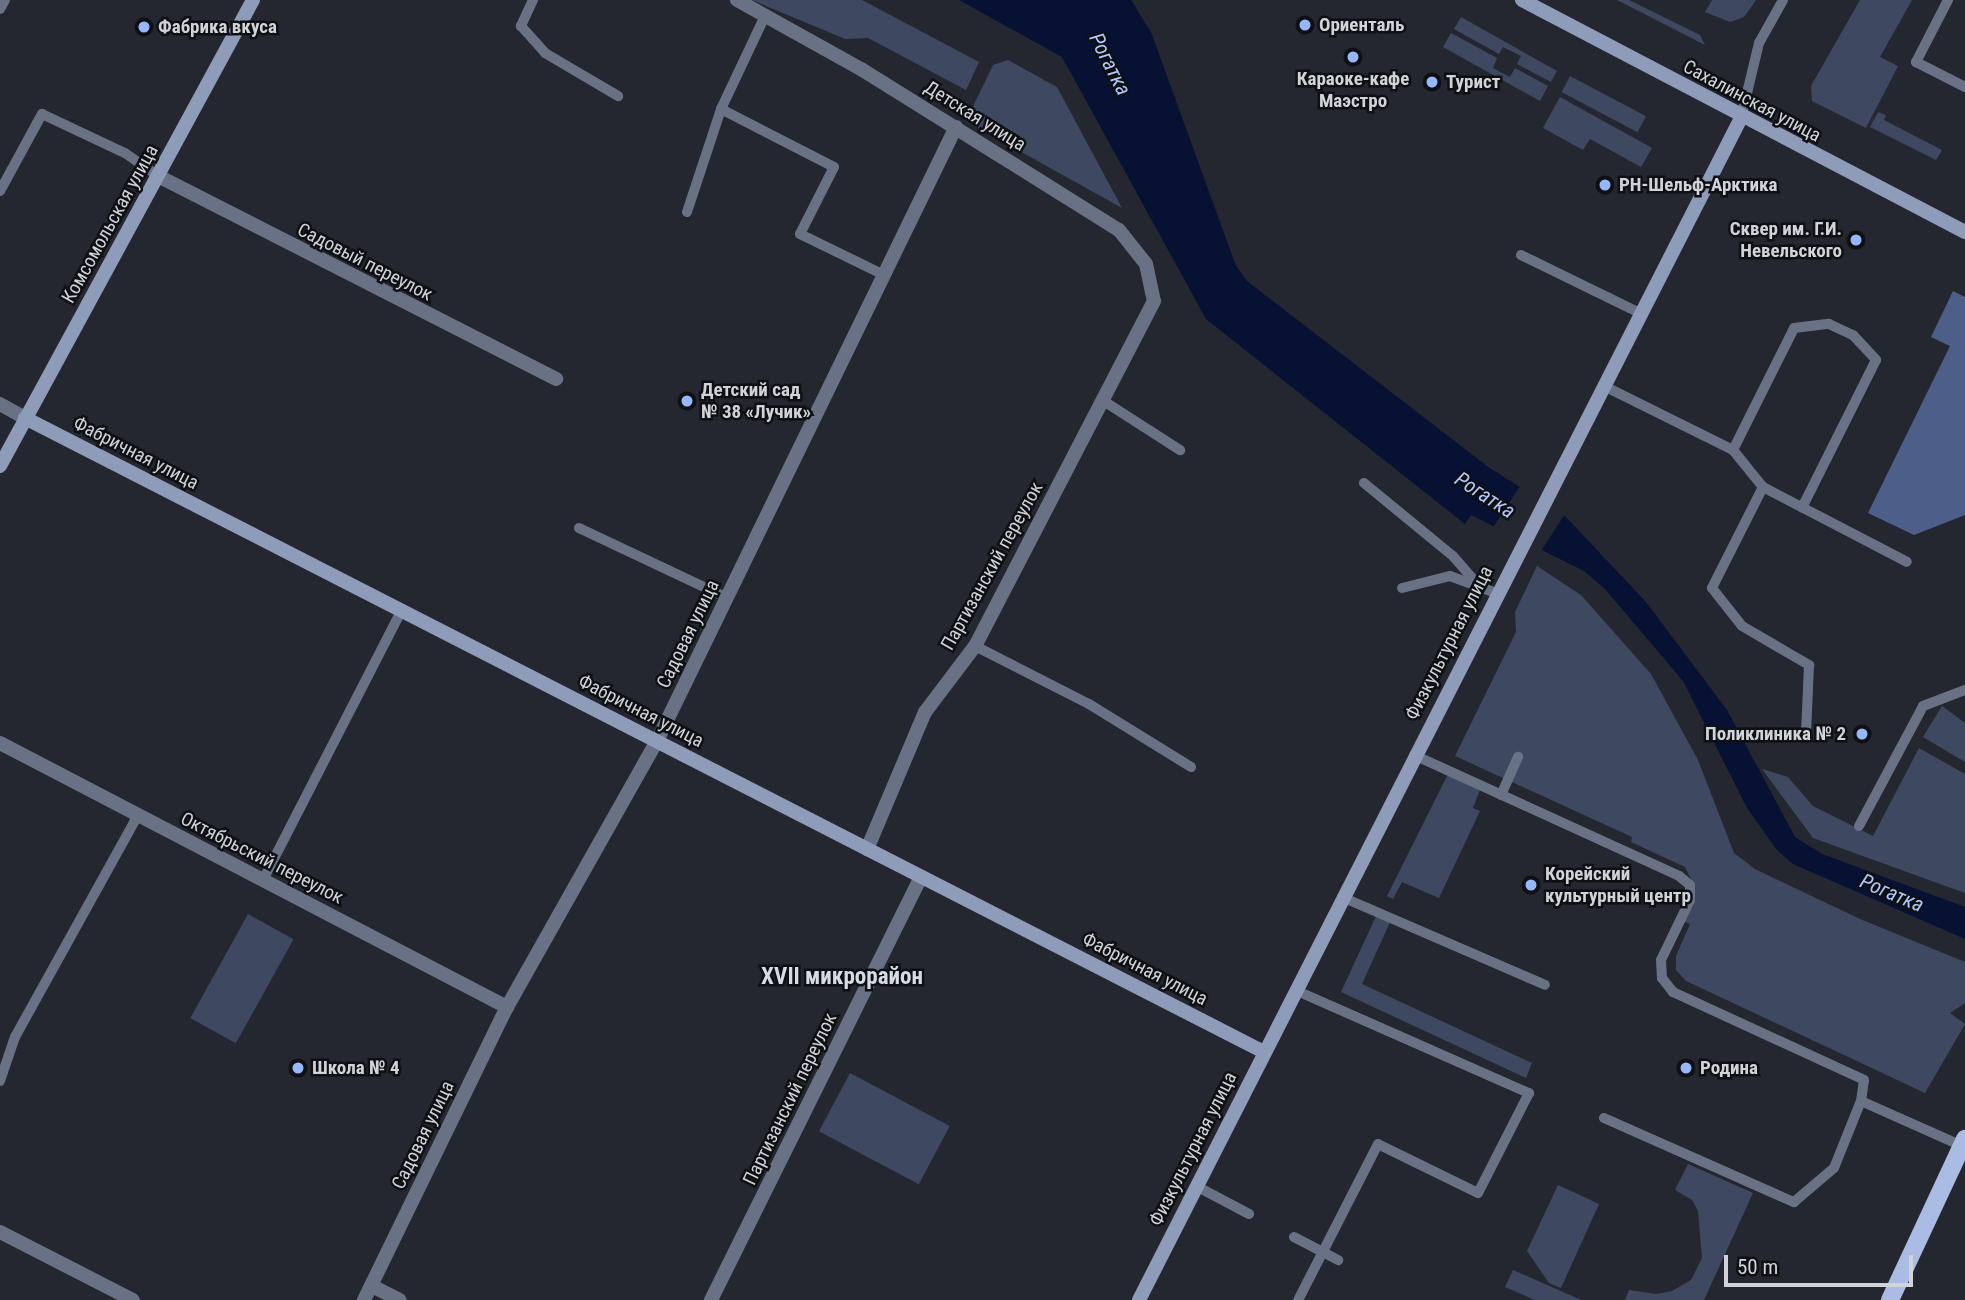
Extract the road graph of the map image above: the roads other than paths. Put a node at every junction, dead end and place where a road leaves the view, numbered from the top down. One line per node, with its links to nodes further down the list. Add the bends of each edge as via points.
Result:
1 (5, 0): 8 (lane)
2 (253, 0): 15 (street, Комсомольская улица)
3 (533, 0): 11 (lane, via 521,26 545,53)
4 (737, 0): 9 (street, Детская улица)
5 (1522, 0): 13 (street, Сахалинская улица)
6 (1783, 0): 13 (lane, Физкультурная улица, via 1759,43)
7 (1948, 0): 10 (lane, via 1916,62)
8 (0, 9)
9 (766, 14): 12 (lane); 14 (street, Детская улица)
10 (1965, 87)
11 (618, 96)
12 (721, 109): 17 (lane); 20 (lane, via 834,167 800,234)
13 (1741, 118): 18 (street, Сахалинская улица); 22 (street, Физкультурная улица)
14 (957, 127): 20 (street, Садовая улица); 21 (street, Детская улица, via 1119,230 1146,264)
15 (158, 176): 16 (lane, via 125,153 42,114); 23 (street, Садовый переулок); 27 (street, Комсомольская улица)
16 (0, 191)
17 (687, 212)
18 (1965, 232)
19 (1521, 254): 22 (lane)
20 (884, 275): 39 (street, Садовая улица)
21 (1154, 301): 25 (street, Партизанский переулок)
22 (1642, 314): 24 (street, Физкультурная улица)
23 (556, 379)
24 (1604, 386): 29 (lane); 38 (street, Физкультурная улица)
25 (1102, 400): 28 (lane); 41 (street, Партизанский переулок)
26 (0, 404): 27 (street, Фабричная улица)
27 (25, 418): 30 (street, Комсомольская улица); 40 (street, Фабричная улица)
28 (1180, 450)
29 (1733, 450): 32 (lane); 33 (lane, via 1794,328 1829,324 1853,335 1876,360)
30 (0, 466)
31 (1364, 483): 36 (lane, via 1453,556)
32 (1763, 486): 33 (lane); 43 (lane, via 1712,588 1742,626 1809,664)
33 (1802, 508): 35 (lane)
34 (579, 528): 39 (lane)
35 (1907, 562)
36 (1476, 582): 37 (lane, via 1450,576); 38 (lane)
37 (1402, 588)
38 (1496, 593): 46 (street, Физкультурная улица)
39 (727, 598): 44 (street, Садовая улица)
40 (402, 610): 44 (street, Фабричная улица); 54 (lane)
41 (975, 646): 48 (lane, via 1089,704); 52 (street, Партизанский переулок, via 925,712)
42 (1965, 690): 51 (lane, via 1923,706)
43 (1806, 735)
44 (657, 741): 52 (street, Фабричная улица); 58 (street, Садовая улица)
45 (0, 743): 50 (street, Октябрьский переулок)
46 (1413, 755): 49 (lane); 55 (street, Физкультурная улица)
47 (1518, 757): 49 (lane)
48 (1191, 767)
49 (1501, 795): 61 (lane, via 1690,885 1690,900 1661,960 1662,978 1673,992 1864,1080)
50 (138, 815): 54 (street, Октябрьский переулок); 60 (lane, via 15,1037)
51 (1859, 826)
52 (867, 849): 53 (street, Фабричная улица)
53 (921, 877): 59 (street, Фабричная улица); 74 (street, Партизанский переулок)
54 (263, 880): 58 (street, Октябрьский переулок)
55 (1342, 897): 56 (lane); 57 (street, Физкультурная улица)
56 (1545, 985)
57 (1295, 990): 59 (street, Физкультурная улица); 68 (lane, via 1529,1093 1478,1193 1377,1144)
58 (507, 1007): 70 (street, Садовая улица)
59 (1264, 1052): 64 (street, Физкультурная улица)
60 (0, 1081)
61 (1861, 1101): 62 (lane, via 1834,1168 1794,1202); 63 (lane)
62 (1604, 1118)
63 (1964, 1142): 77 (main road)
64 (1196, 1186): 65 (lane); 75 (street, Физкультурная улица)
65 (1249, 1214)
66 (0, 1232): 71 (street)
67 (1294, 1237): 68 (lane)
68 (1322, 1252): 69 (lane); 76 (lane)
69 (1338, 1260)
70 (372, 1286): 72 (street, Садовая улица); 73 (street)
71 (133, 1300)
72 (364, 1300)
73 (400, 1300)
74 (711, 1300)
75 (1139, 1300)
76 (1298, 1300)
77 (1890, 1300)

